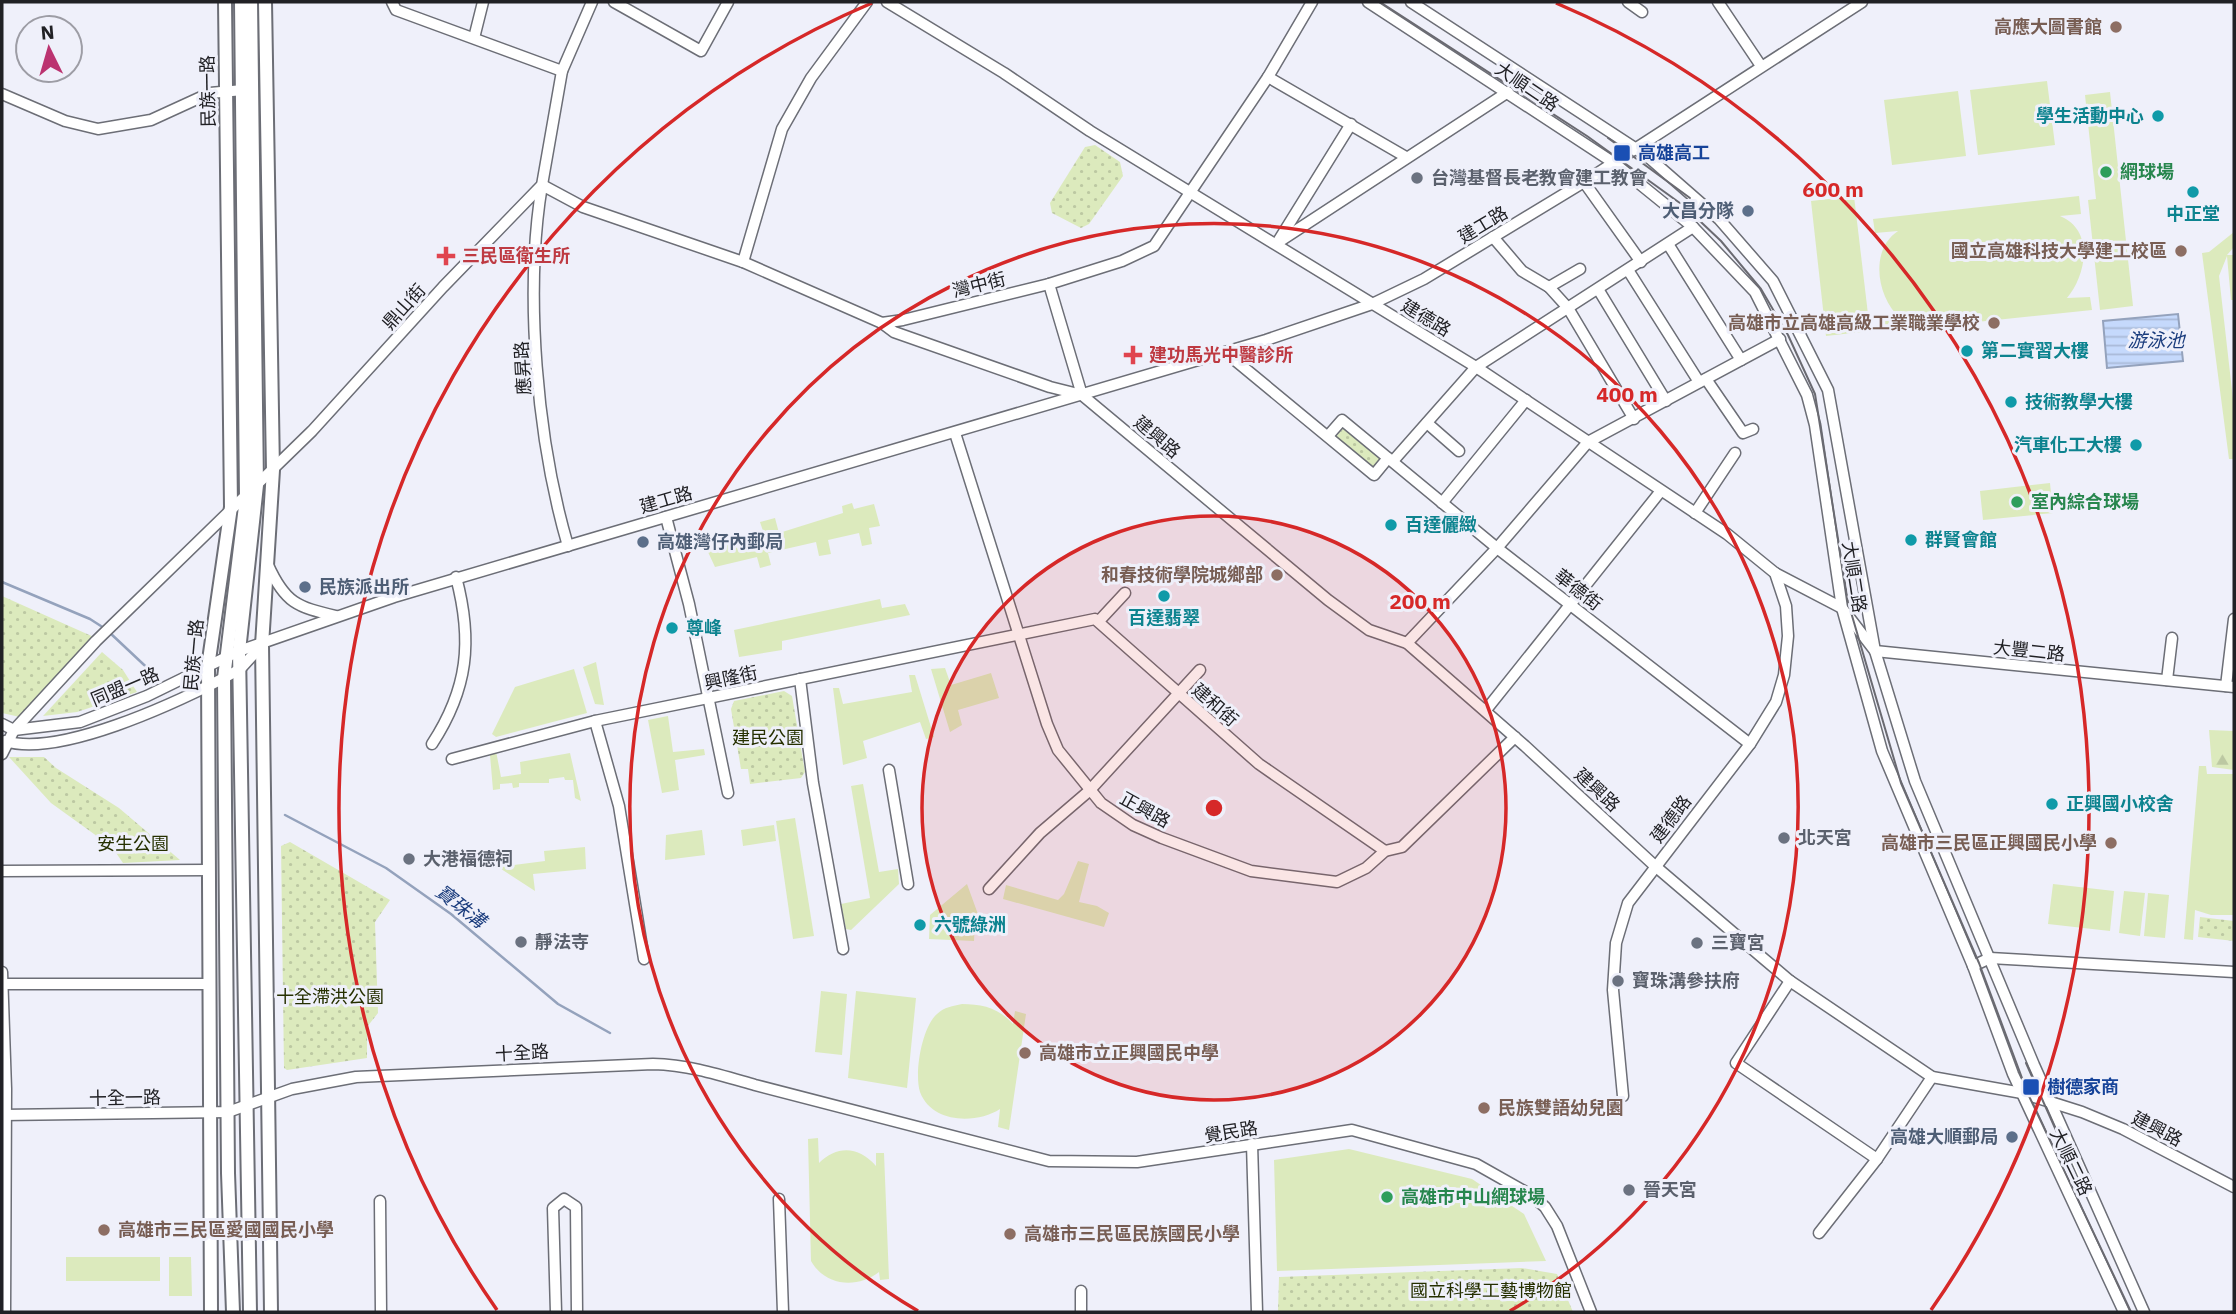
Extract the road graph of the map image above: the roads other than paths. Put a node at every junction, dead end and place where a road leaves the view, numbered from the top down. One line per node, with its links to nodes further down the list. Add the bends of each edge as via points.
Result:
1 (225, 2): 24 (main road, 民族一路)
2 (241, 2): 23 (main road, 民族一路)
3 (251, 2): 66 (main road)
4 (265, 2): 65 (main road)
5 (392, 2): 19 (street, via 396,10)
6 (483, 2): 19 (street)
7 (592, 2): 21 (street)
8 (614, 2): 9 (street, via 701,51)
9 (728, 2)
10 (867, 2): 38 (street, via 811,78 782,129)
11 (887, 2): 33 (street, 建德路)
12 (1312, 2): 22 (street, 灣中街)
13 (1368, 2): 25 (street, 大順二路)
14 (1411, 2): 28 (street, 大順二路)
15 (1628, 2): 18 (street)
16 (1718, 2): 20 (street)
17 (1861, 2): 20 (street, 建工路)
18 (1642, 12)
19 (474, 38): 21 (street)
20 (1762, 66): 28 (street, 建工路)
21 (562, 71): 32 (street)
22 (1268, 77): 27 (street); 33 (street, 灣中街)
23 (243, 90): 24 (street); 68 (main road, 民族一路)
24 (226, 91): 26 (street, via 211,93 151,120 98,129 65,121); 70 (main road, 民族一路)
25 (1508, 92): 29 (street); 30 (street, 大順二路)
26 (2, 94)
27 (1351, 124): 29 (street); 36 (street)
28 (1636, 148): 30 (street, 建工路); 89 (street, 大順二路, via 1719,219 1773,281 1800,330 1828,390)
29 (1406, 157): 36 (street)
30 (1614, 163): 31 (street, 建工路); 34 (street, 大順二路)
31 (1584, 182): 35 (street, 建工路); 39 (street)
32 (542, 185): 38 (street, via 583,206); 65 (street, 鼎山街); 73 (street, 應昇路, via 535,292 538,389)
33 (1192, 193): 36 (street, 建德路); 42 (street, 灣中街, via 1154,246)
34 (1693, 226): 37 (street); 48 (street, 大順二路, via 1755,292)
35 (1493, 237): 43 (street, via 1522,271); 45 (street, 建工路)
36 (1277, 243): 45 (street, 建德路)
37 (1668, 244): 39 (street); 50 (street)
38 (743, 262): 47 (street)
39 (1641, 262): 41 (street)
40 (1580, 268): 43 (street)
41 (1628, 270): 44 (street); 52 (street)
42 (1049, 284): 47 (street, 灣中街); 53 (street)
43 (1549, 288): 46 (street)
44 (1598, 289): 46 (street); 55 (street)
45 (1372, 304): 49 (street, 建工路); 51 (street, 建德路)
46 (1568, 309): 51 (street); 56 (street)
47 (881, 323): 53 (street, via 894,332)
48 (1780, 339): 50 (street); 80 (street, 大順二路, via 1807,395 1815,425)
49 (1226, 352): 53 (street, 建工路); 60 (street)
50 (1741, 360): 52 (street)
51 (1476, 367): 54 (street, 建德路); 57 (street)
52 (1702, 381): 55 (street); 58 (street, via 1743,433)
53 (1082, 395): 59 (street, 建工路); 86 (street, 建興路, via 1328,600 1369,630)
54 (1526, 400): 61 (street, 建德路); 69 (street)
55 (1666, 401): 56 (street)
56 (1633, 419): 61 (street)
57 (1427, 423): 62 (street); 64 (street)
58 (1753, 429)
59 (955, 433): 72 (street, 建工路); 84 (street, 正興路)
60 (1328, 436): 64 (street, via 1374,475); 64 (street, 華德街, via 1342,420)
61 (1588, 442): 67 (street, 建德路); 74 (street)
62 (1460, 451)
63 (1735, 453): 71 (street)
64 (1391, 459): 69 (street, 華德街)
65 (273, 470): 66 (street, 鼎山街); 75 (main road)
66 (257, 485): 68 (street, 鼎山街); 88 (main road)
67 (1660, 492): 71 (street, 建德路); 79 (street)
68 (246, 498): 70 (street, 鼎山街); 90 (main road, 民族一路)
69 (1443, 503): 74 (street, 華德街)
70 (231, 507): 91 (main road, 民族一路); 104 (street, 鼎山街)
71 (1695, 513): 76 (street, 建德路)
72 (666, 517): 73 (street, 建工路); 100 (street)
73 (568, 546): 77 (street, 建工路)
74 (1497, 548): 79 (street, 華德街); 86 (street)
75 (268, 565): 81 (street, via 286,597 302,608); 87 (main road)
76 (1775, 573): 80 (street, 建德路); 108 (street, 建德路, via 1786,606 1784,675 1776,702)
77 (456, 577): 81 (street, 建工路); 107 (street, via 465,628 463,680 450,716)
78 (1125, 593): 83 (street)
79 (1571, 604): 101 (street); 108 (street, 華德街)
80 (1842, 608): 89 (street); 123 (street, 大順二路, via 1882,751)
81 (336, 616): 87 (street, 建工路)
82 (2234, 619): 98 (street)
83 (1099, 621): 84 (street); 99 (street, 建和街)
84 (1018, 636): 95 (street, 興隆街); 112 (street, 正興路, via 1058,750)
85 (2172, 638): 96 (street)
86 (1407, 643): 101 (street, 建興路)
87 (262, 645): 88 (street, 同盟一路); 92 (street, 同盟一路); 133 (main road)
88 (239, 651): 90 (street, 同盟一路); 92 (main road)
89 (1875, 651): 96 (street, 大豐二路); 121 (street, 大順二路, via 1915,781)
90 (225, 658): 91 (street, 同盟一路); 94 (main road, 民族一路)
91 (208, 667): 97 (main road, 民族一路); 104 (street, 同盟一路, via 104,715)
92 (240, 669): 94 (street, 同盟一路); 135 (main road)
93 (1200, 670): 99 (street)
94 (224, 678): 97 (street, 同盟一路); 137 (main road, 民族一路)
95 (800, 679): 100 (street, 興隆街); 120 (street, via 813,783)
96 (2167, 680): 98 (street, 大豐二路)
97 (208, 686): 106 (street, 同盟一路, via 79,737 51,742); 116 (main road, 民族一路)
98 (2230, 687)
99 (1178, 693): 112 (street); 114 (street, 建和街, via 1259,764)
100 (709, 698): 102 (street, 興隆街); 113 (street)
101 (1486, 710): 105 (street, 建興路)
102 (595, 721): 110 (street, 興隆街); 122 (street, via 618,806)
103 (2, 724): 104 (street)
104 (14, 730): 106 (street, 鼎山街)
105 (1515, 737): 114 (street, 正興路, via 1402,847); 115 (street, 建興路)
106 (4, 741): 109 (street, 鼎山街)
107 (432, 744)
108 (1750, 744): 115 (street, 建德路)
109 (2, 754)
110 (452, 759)
111 (889, 770): 118 (street)
112 (1089, 791): 114 (street, 正興路, via 1133,825 1251,871 1337,882 1366,868); 119 (street, via 1040,833)
113 (728, 793)
114 (1385, 851)
115 (1655, 866): 126 (street, 建興路); 132 (street, 建德路, via 1628,903 1616,943 1614,1010)
116 (209, 870): 117 (street); 128 (main road, 民族一路)
117 (2, 871)
118 (908, 884)
119 (989, 889)
120 (843, 949)
121 (1990, 958): 123 (street); 125 (street); 134 (street, 大順二路)
122 (644, 959)
123 (1973, 966): 130 (street, 大順二路)
124 (2, 972): 127 (street)
125 (2234, 972)
126 (1790, 981): 129 (street, 建興路); 140 (street, via 1736,1063)
127 (2, 984): 128 (street); 138 (street)
128 (210, 984): 136 (main road, 民族一路)
129 (1932, 1077): 130 (street, 建興路); 140 (street)
130 (2022, 1093): 134 (street, 建興路); 159 (street, 大順二路)
131 (798, 1096): 133 (street, 十全路, via 716,1072 653,1064 368,1076); 139 (street, 覺民路, via 1049,1161 1137,1162)
132 (1623, 1096)
133 (266, 1098): 135 (street, 十全路); 151 (main road)
134 (2050, 1101): 141 (street, 建興路, via 2116,1125); 160 (street, 大順二路)
135 (247, 1104): 137 (street, 十全一路); 150 (main road)
136 (210, 1112): 137 (street, 十全一路); 138 (street, 十全一路); 148 (main road, 民族一路)
137 (228, 1112): 149 (main road, 民族一路)
138 (4, 1115): 144 (street)
139 (1252, 1144): 157 (street); 158 (street, 覺民路, via 1352,1130 1476,1164 1545,1206)
140 (1877, 1158): 145 (street)
141 (2234, 1187)
142 (779, 1199): 155 (street)
143 (380, 1201): 152 (street)
144 (4, 1229): 147 (street)
145 (1819, 1233)
146 (1081, 1291): 156 (street)
147 (5, 1312)
148 (211, 1312)
149 (233, 1312)
150 (250, 1312)
151 (271, 1312)
152 (381, 1312)
153 (556, 1312): 154 (street, via 552,1208 564,1199 576,1208)
154 (577, 1312)
155 (783, 1312)
156 (1081, 1312)
157 (1258, 1312)
158 (1591, 1312)
159 (2124, 1312)
160 (2144, 1312)

